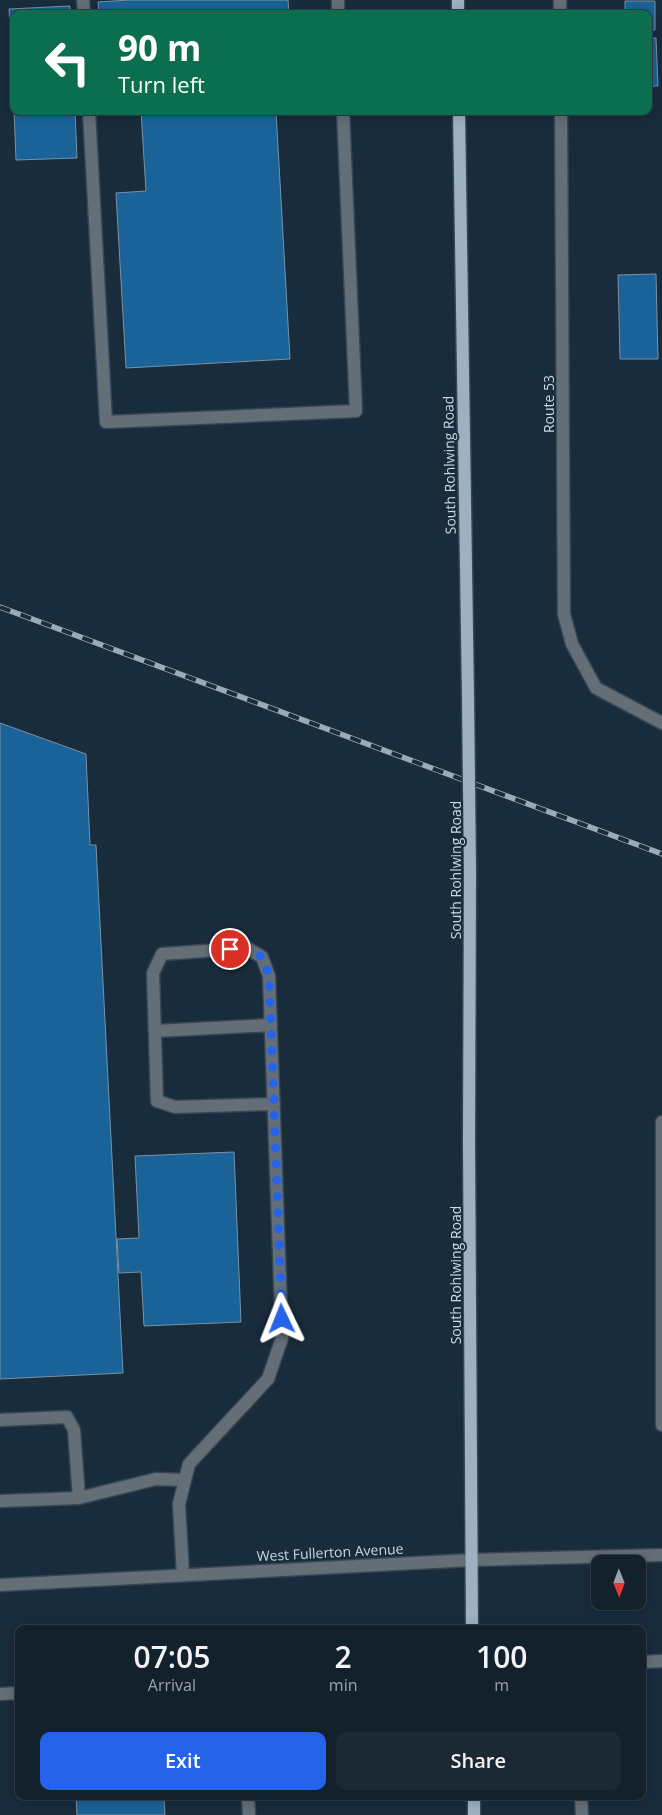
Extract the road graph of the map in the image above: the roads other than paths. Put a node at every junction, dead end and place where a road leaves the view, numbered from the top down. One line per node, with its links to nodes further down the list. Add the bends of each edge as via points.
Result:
1 (89, 115): 2 (street, via 106,422 356,411)
2 (343, 115)
3 (459, 115): 16 (main road, South Rohlwing Road, bridge, via 470,872)
4 (561, 115): 5 (street, Route 53, via 564,614 572,644 596,688)
5 (662, 723)
6 (270, 1025): 7 (street); 7 (street, via 269,976 262,957 247,948 162,954 153,973); 8 (street)
7 (154, 1031): 8 (street, via 157,1101 175,1107)
8 (274, 1104): 12 (street, via 282,1338 268,1379 189,1464)
9 (662, 1122): 11 (street)
10 (0, 1420): 13 (street, via 67,1417 74,1430)
11 (662, 1425)
12 (185, 1480): 13 (street, via 156,1479); 17 (street, via 179,1504)
13 (79, 1498): 14 (street)
14 (0, 1501)
15 (662, 1555): 16 (street, West Fullerton Avenue)
16 (472, 1560): 17 (street, West Fullerton Avenue); 19 (main road, South Rohlwing Road)
17 (183, 1575): 18 (street, West Fullerton Avenue)
18 (0, 1585)
19 (472, 1625)
20 (646, 1662): 21 (street)
21 (662, 1662)
22 (15, 1693): 23 (street)
23 (0, 1694)
24 (248, 1800): 27 (street)
25 (474, 1800): 28 (main road)
26 (581, 1800): 29 (street)
27 (249, 1815)
28 (474, 1815)
29 (582, 1815)

